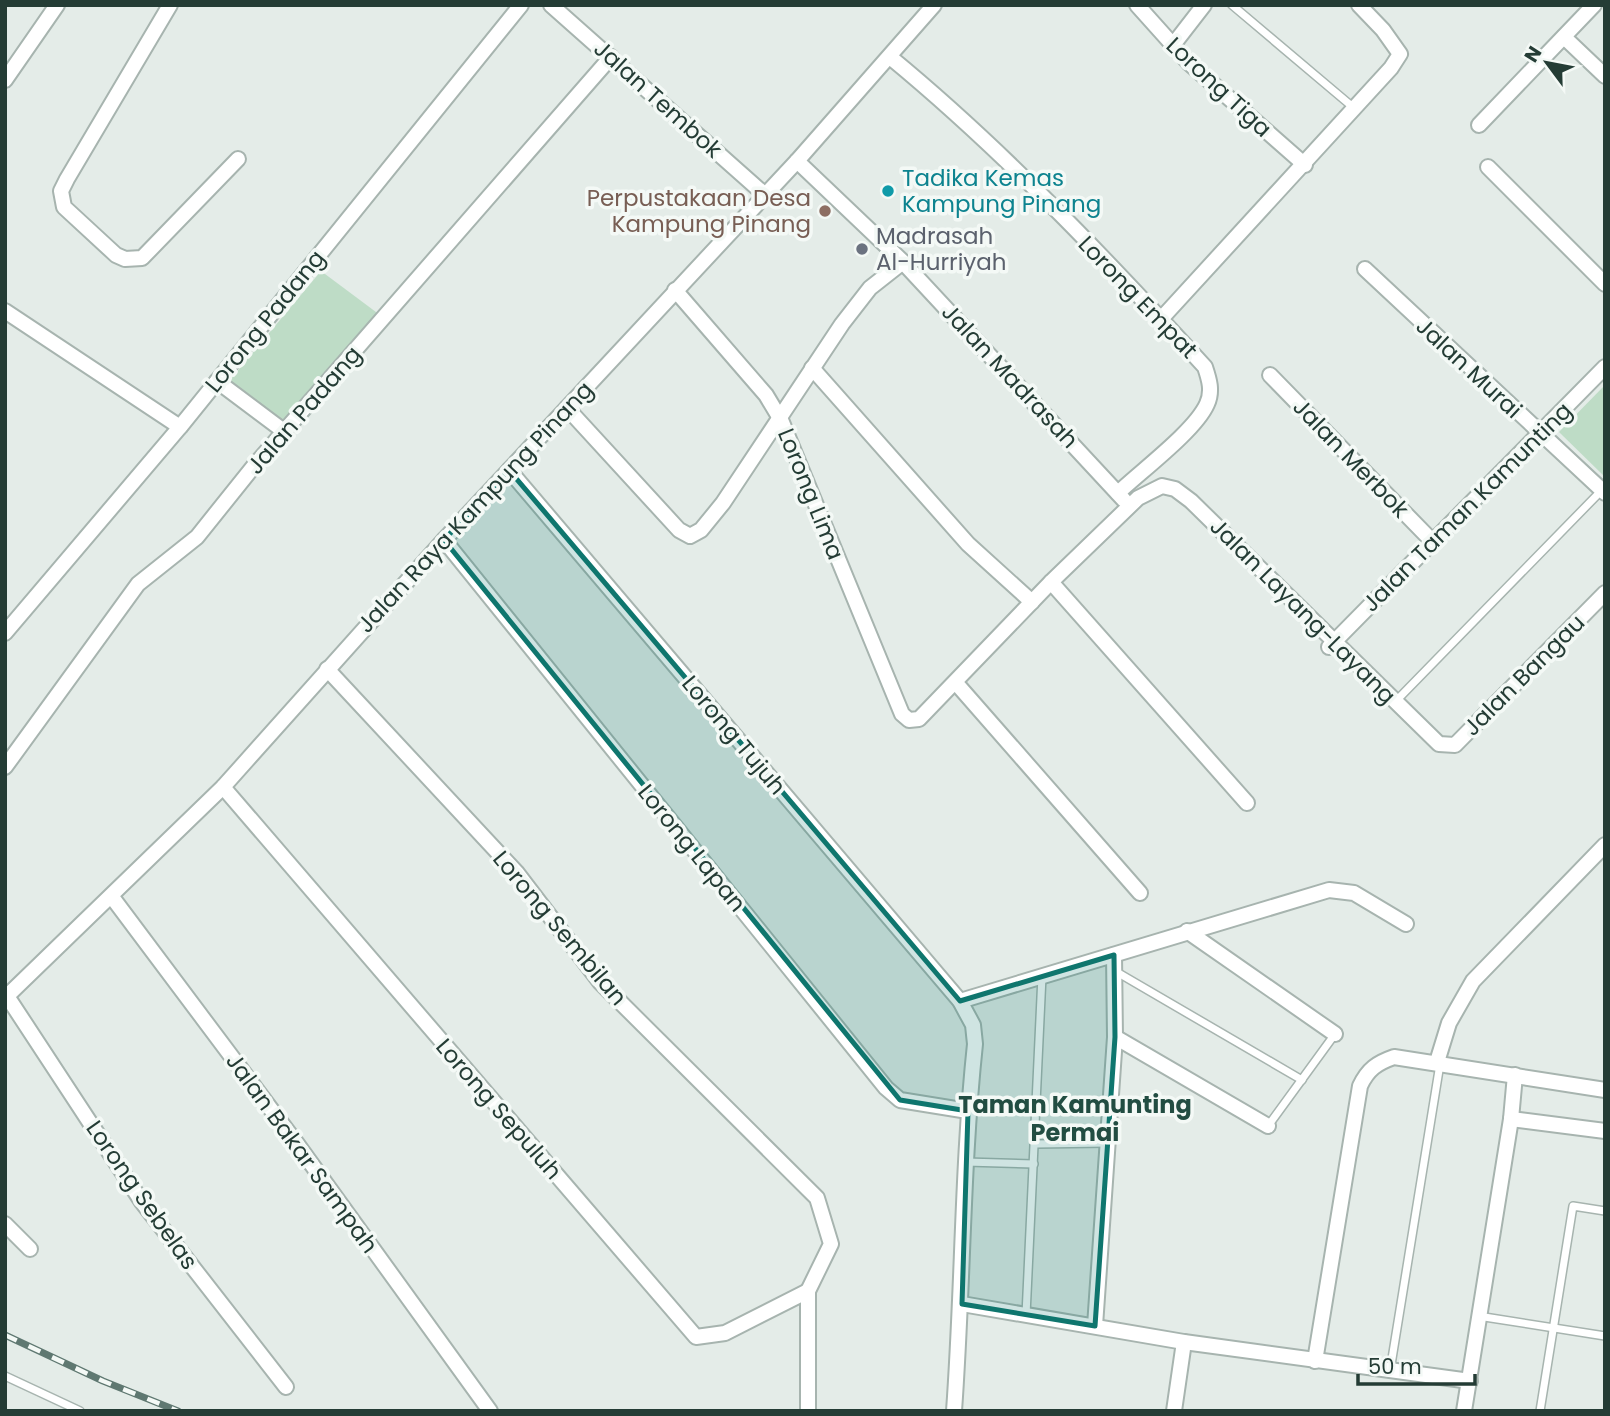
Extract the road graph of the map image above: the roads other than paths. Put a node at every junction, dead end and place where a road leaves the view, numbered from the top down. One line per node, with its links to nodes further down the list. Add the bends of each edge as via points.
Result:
1 (57, 5): 18 (street)
2 (170, 5): 21 (street, via 66,179 61,191 64,207 116,255 142,258)
3 (521, 5): 35 (street, Lorong Padang)
4 (551, 5): 15 (street, Jalan Tembok)
5 (934, 5): 16 (street, Jalan Raya Kampung Pinang)
6 (1137, 5): 14 (street, Lorong Tiga)
7 (1204, 5): 14 (street)
8 (1232, 5): 19 (lane)
9 (1359, 5): 19 (street, via 1399,54)
10 (1571, 5): 12 (street)
11 (1594, 5): 12 (street)
12 (1583, 17): 13 (street)
13 (1563, 37): 17 (street); 20 (street)
14 (1173, 45): 23 (street, Lorong Tiga)
15 (611, 57): 25 (street, Jalan Tembok); 39 (street, Jalan Padang)
16 (890, 57): 22 (street, Jalan Raya Kampung Pinang); 31 (street, Lorong Empat, via 936,95)
17 (1605, 76)
18 (5, 80)
19 (1355, 109): 23 (street)
20 (1479, 125)
21 (238, 159)
22 (797, 161): 25 (street, Jalan Raya Kampung Pinang); 26 (street, Jalan Madrasah)
23 (1305, 165): 31 (street)
24 (1488, 167): 28 (street)
25 (764, 194): 29 (street, Jalan Raya Kampung Pinang)
26 (903, 262): 33 (street, via 870,288); 43 (street, Jalan Madrasah)
27 (1365, 269): 40 (street, Jalan Murai)
28 (1605, 284)
29 (675, 290): 36 (street, Jalan Raya Kampung Pinang); 37 (street, Lorong Lima, via 766,395)
30 (5, 311): 38 (street)
31 (1161, 319): 43 (street, Lorong Empat, via 1205,367 1210,382 1208,402 1198,418)
32 (1605, 367): 40 (street, Jalan Taman Kamunting)
33 (812, 368): 37 (street); 49 (street, via 968,544)
34 (1270, 375): 46 (street, Jalan Merbok)
35 (218, 382): 38 (street, Lorong Padang); 39 (street)
36 (567, 408): 37 (street, via 679,530 690,536 701,530 723,503); 41 (street, Jalan Raya Kampung Pinang)
37 (780, 420): 53 (street, Lorong Lima, via 902,714 909,720 919,719)
38 (180, 427): 50 (street, Lorong Padang)
39 (285, 432): 56 (street, Jalan Padang, via 197,537 138,584)
40 (1539, 433): 42 (street, Jalan Murai); 46 (street, Jalan Taman Kamunting)
41 (509, 470): 45 (street, Jalan Raya Kampung Pinang); 68 (street, Lorong Tujuh)
42 (1603, 492): 54 (lane)
43 (1118, 493): 44 (street, Jalan Madrasah)
44 (1130, 506): 47 (street); 51 (street, Jalan Layang-Layang, via 1150,490 1162,486 1175,489)
45 (444, 540): 52 (street, Jalan Raya Kampung Pinang); 75 (street, Lorong Lapan, via 886,1088 900,1100)
46 (1433, 542): 51 (street, Jalan Taman Kamunting)
47 (1051, 582): 49 (street); 58 (street)
48 (1605, 593): 55 (street, Jalan Bangau, via 1455,745)
49 (1032, 602): 53 (street)
50 (5, 633)
51 (1332, 644): 54 (street, Jalan Layang-Layang)
52 (327, 669): 57 (street, Jalan Raya Kampung Pinang); 86 (street, Lorong Sembilan, via 517,873 600,982 817,1198 831,1244)
53 (956, 683): 60 (street)
54 (1394, 702): 55 (street, Jalan Layang-Layang)
55 (1439, 744)
56 (5, 767)
57 (223, 787): 61 (street, Jalan Raya Kampung Pinang); 86 (street, Lorong Sepuluh, via 696,1337 725,1334)
58 (1247, 803)
59 (1605, 845): 71 (street, via 1473,981 1449,1023)
60 (1140, 893)
61 (112, 897): 67 (street, Jalan Raya Kampung Pinang); 100 (street, Jalan Bakar Sampah)
62 (1406, 924): 63 (street, via 1354,892 1329,890)
63 (1187, 931): 64 (street); 69 (street)
64 (1114, 955): 65 (street); 66 (street)
65 (1114, 970): 70 (street); 73 (lane)
66 (1042, 976): 68 (street); 80 (lane)
67 (6, 995): 98 (street, Lorong Sebelas, via 142,1202)
68 (960, 1001): 75 (street, Lorong Tujuh, via 973,1025 975,1044)
69 (1335, 1034): 73 (lane)
70 (1115, 1037): 77 (street); 79 (street)
71 (1438, 1063): 72 (street); 94 (street, via 1394,1057 1366,1073 1360,1086); 95 (lane)
72 (1515, 1075): 74 (street); 76 (street)
73 (1302, 1080): 77 (lane)
74 (1605, 1090)
75 (968, 1111): 81 (street, Lorong Tujuh)
76 (1511, 1119): 78 (street); 89 (street)
77 (1268, 1126)
78 (1605, 1131)
79 (1107, 1143): 80 (lane); 90 (street)
80 (1036, 1144): 82 (lane)
81 (965, 1162): 82 (lane); 87 (street, Lorong Tujuh)
82 (1034, 1164): 88 (lane)
83 (1605, 1211): 91 (lane, via 1573,1206)
84 (5, 1224): 85 (street)
85 (30, 1249)
86 (808, 1291): 101 (street)
87 (962, 1304): 88 (street); 102 (street, Lorong Tujuh)
88 (1026, 1315): 90 (street)
89 (1478, 1316): 91 (lane); 97 (street)
90 (1095, 1326): 93 (street)
91 (1553, 1327): 92 (lane); 105 (lane)
92 (1605, 1336)
93 (1184, 1342): 94 (street); 103 (street)
94 (1315, 1361): 95 (street)
95 (1390, 1372): 97 (street)
96 (5, 1376): 99 (lane)
97 (1470, 1381): 104 (street)
98 (286, 1387)
99 (80, 1411)
100 (490, 1411)
101 (808, 1411)
102 (954, 1411)
103 (1174, 1411)
104 (1464, 1411)
105 (1540, 1411)

